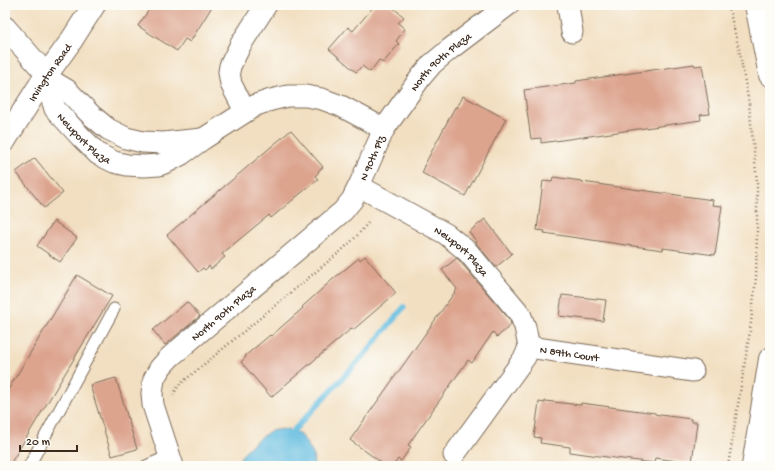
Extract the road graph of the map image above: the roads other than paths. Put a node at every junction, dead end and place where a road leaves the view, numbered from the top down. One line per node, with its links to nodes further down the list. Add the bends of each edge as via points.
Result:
1 (94, 5): 9 (main road, Irvington Road)
2 (266, 5): 10 (street, via 230,66 231,84)
3 (508, 5): 11 (street, North 90th Plaza, via 432,64)
4 (568, 5): 7 (street)
5 (756, 5): 8 (main road)
6 (5, 27): 9 (street, Newport Plaza)
7 (572, 32)
8 (770, 75)
9 (46, 76): 10 (street, Newport Plaza, via 67,90 108,129 126,138 143,142 203,139); 12 (main road, Irvington Road)
10 (245, 111): 11 (street, Newport Plaza, via 256,105 288,96 306,96 341,106)
11 (384, 129): 13 (street, N 90th Plz)
12 (5, 140)
13 (359, 186): 15 (street, Newport Plaza, via 446,234 468,252 520,314); 19 (street, North 90th Plaza, via 343,211 160,368 154,379 153,405)
14 (114, 309): 20 (lane)
15 (529, 347): 17 (street, N 89th Court); 18 (street, N 89th Court, via 525,357)
16 (770, 360): 22 (main road)
17 (692, 371)
18 (454, 455)
19 (171, 461): 21 (lane)
20 (29, 466)
21 (146, 466)
22 (753, 466)

